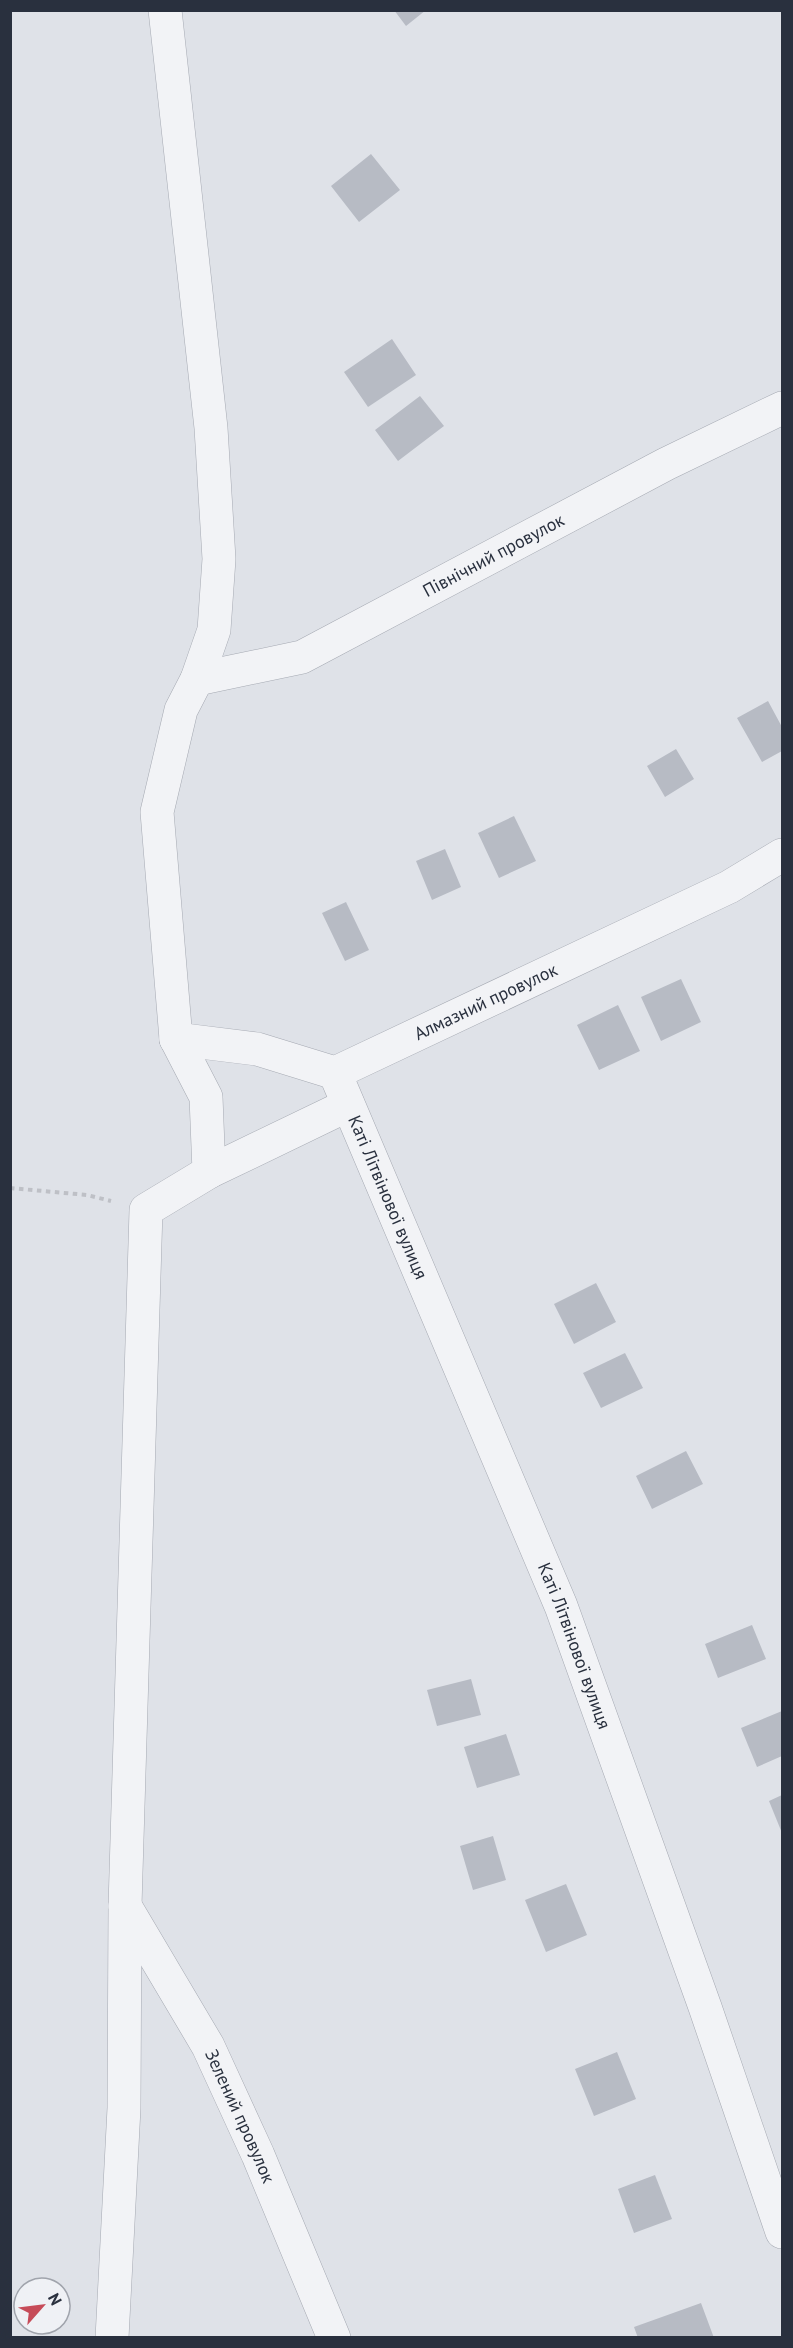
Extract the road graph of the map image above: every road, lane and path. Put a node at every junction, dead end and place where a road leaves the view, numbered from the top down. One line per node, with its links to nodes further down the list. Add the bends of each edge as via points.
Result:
1 (165, 10): 3 (street, via 211,428 219,559 214,630)
2 (783, 408): 3 (street, Північний провулок, via 666,464 302,657)
3 (197, 679): 5 (street, via 181,710 157,812)
4 (783, 855): 6 (street, Алмазний провулок, via 729,887)
5 (176, 1039): 6 (street, via 257,1049); 8 (street, via 206,1097)
6 (335, 1073): 7 (street, Каті Літвінової вулиця)
7 (348, 1105): 8 (street); 12 (street, Каті Літвінової вулиця, via 561,1606)
8 (210, 1172): 10 (street)
9 (10, 1188): 10 (path, via 87,1195)
10 (146, 1210): 11 (street)
11 (125, 1906): 13 (street, via 124,2108); 14 (street, Зелений провулок, via 208,2046)
12 (783, 2232)
13 (112, 2337)
14 (334, 2337)

